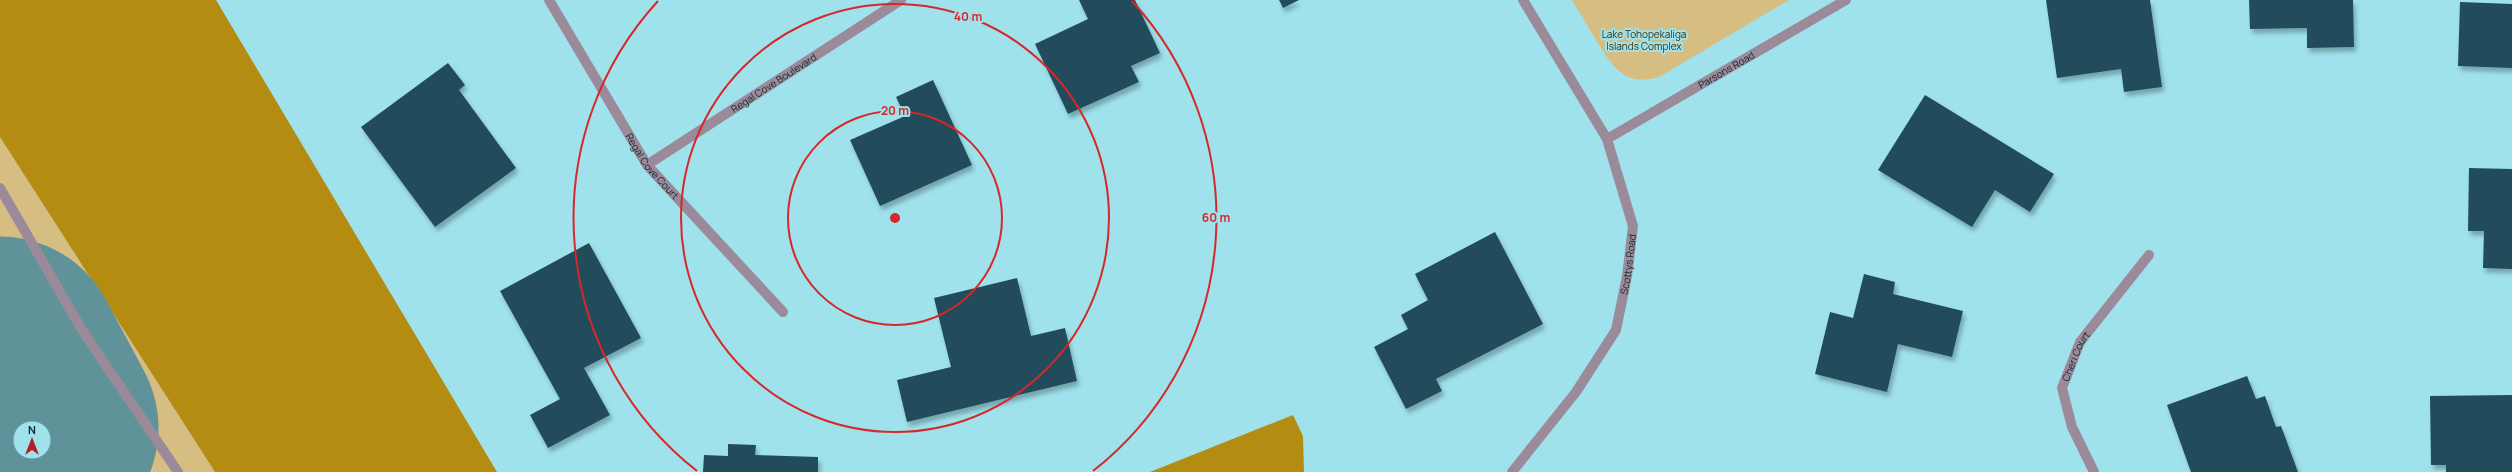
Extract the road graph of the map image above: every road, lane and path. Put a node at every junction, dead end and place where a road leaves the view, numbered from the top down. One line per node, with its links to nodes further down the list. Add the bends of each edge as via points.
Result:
1 (549, 0): 6 (street, Regal Cove Court)
2 (901, 0): 6 (street, Regal Cove Boulevard)
3 (1523, 0): 5 (street, Scottys Road)
4 (1846, 0): 5 (street, Parsons Road)
5 (1607, 139): 11 (street, Scottys Road, via 1633,226 1627,276 1616,330 1576,392)
6 (647, 165): 9 (street, Regal Cove Court)
7 (0, 188): 10 (street, via 82,330)
8 (2149, 256): 12 (street, Cheri Court, via 2080,342 2062,388 2072,427)
9 (783, 312)
10 (178, 472)
11 (1512, 472)
12 (2094, 472)

